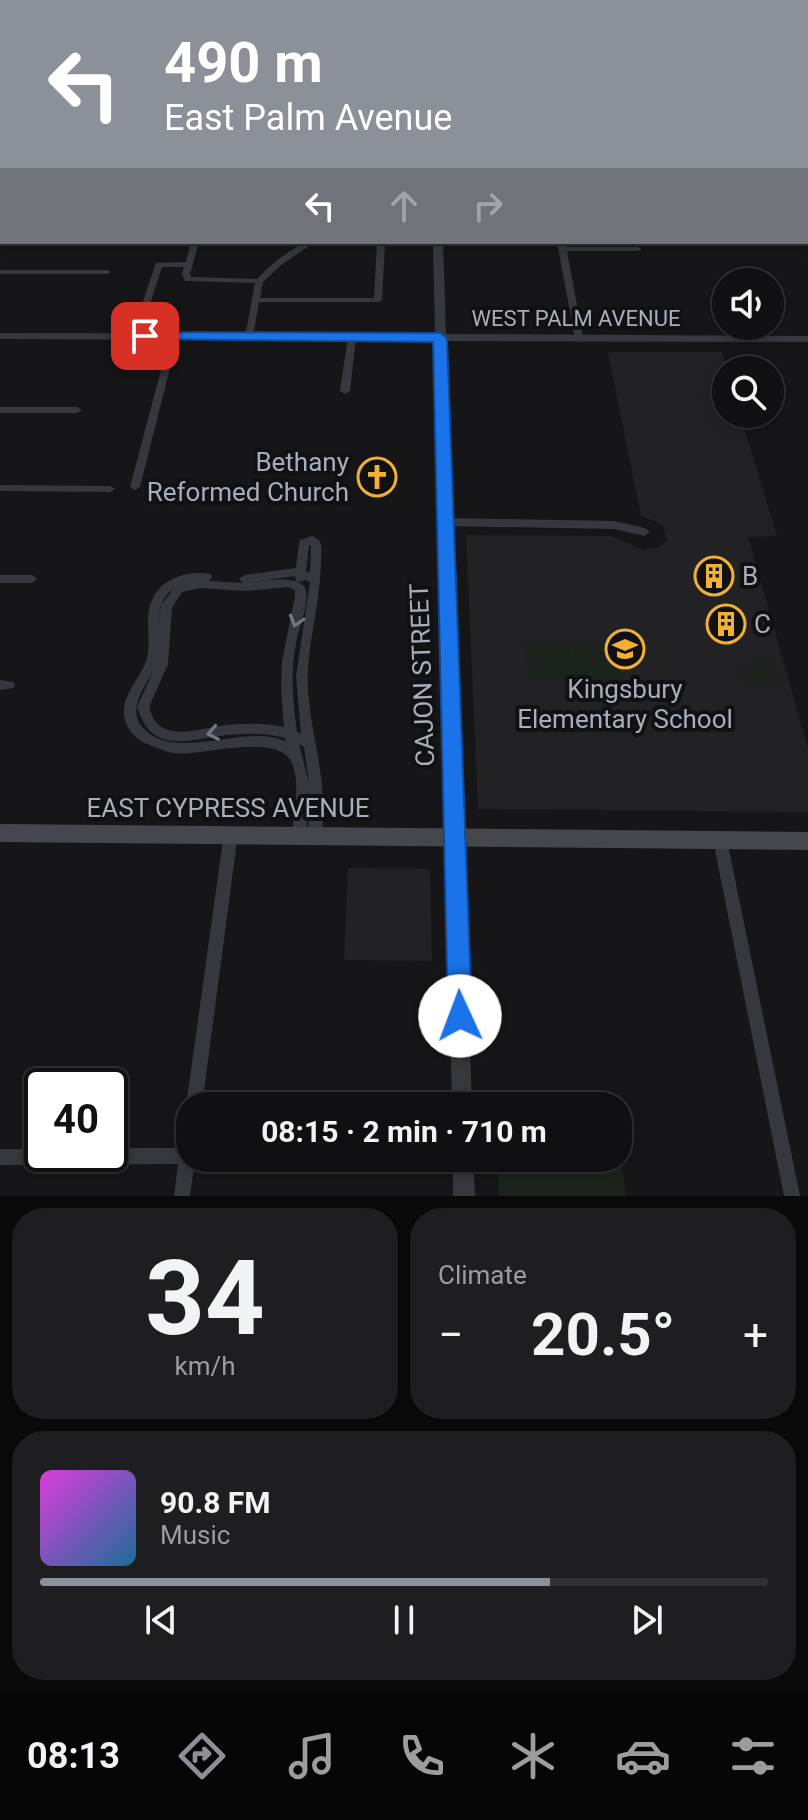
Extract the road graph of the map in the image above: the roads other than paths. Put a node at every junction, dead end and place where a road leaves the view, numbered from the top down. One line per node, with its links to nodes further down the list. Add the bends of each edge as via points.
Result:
1 (194, 244): 7 (street)
2 (308, 244): 10 (street)
3 (381, 244): 11 (street, via 378,300)
4 (438, 244): 17 (street, CAJON STREET)
5 (562, 246): 6 (street); 18 (street)
6 (638, 249)
7 (188, 264): 10 (street, via 186,277 191,281); 12 (street, via 159,265)
8 (0, 272): 9 (street)
9 (107, 272)
10 (259, 281): 11 (street)
11 (257, 300): 15 (street)
12 (146, 304)
13 (0, 336): 14 (street, WEST PALM AVENUE)
14 (174, 336): 15 (street, WEST PALM AVENUE); 23 (street)
15 (249, 337): 16 (street, WEST PALM AVENUE)
16 (352, 337): 17 (street, WEST PALM AVENUE); 20 (street)
17 (440, 338): 18 (street, WEST PALM AVENUE); 26 (street, CAJON STREET)
18 (579, 339): 19 (street, WEST PALM AVENUE)
19 (808, 339)
20 (345, 391)
21 (0, 410): 22 (street)
22 (77, 410)
23 (135, 487)
24 (0, 488): 25 (street)
25 (110, 489)
26 (446, 522): 27 (street, via 614,525); 39 (street, CAJON STREET)
27 (645, 532)
28 (300, 573): 31 (street); 31 (street, via 304,543 314,541); 32 (street); 35 (street, via 238,579 189,576 166,588 155,605 153,656 130,711 139,731 159,744 191,749 252,740 278,745)
29 (0, 579): 30 (street)
30 (32, 579)
31 (314, 579): 34 (street, via 301,659)
32 (300, 588): 33 (street, one-way to 33, via 288,652); 33 (street, one-way to 32, via 248,729 170,735 153,729 143,707 162,664 166,607 178,589 289,583)
33 (291, 733): 34 (street); 35 (street)
34 (310, 745): 38 (street, via 319,803)
35 (294, 755): 38 (street, via 304,790)
36 (0, 833): 37 (main road, EAST CYPRESS AVENUE)
37 (231, 833): 38 (main road, EAST CYPRESS AVENUE); 42 (street)
38 (307, 834): 39 (main road, EAST CYPRESS AVENUE)
39 (455, 838): 40 (main road, EAST CYPRESS AVENUE); 43 (street, CAJON STREET)
40 (720, 840): 41 (main road, EAST CYPRESS AVENUE); 50 (street)
41 (808, 841)
42 (196, 1092)
43 (462, 1092)
44 (176, 1156): 45 (street)
45 (0, 1157)
46 (185, 1172): 48 (street)
47 (463, 1172): 49 (street)
48 (182, 1196)
49 (464, 1196)
50 (792, 1196)

